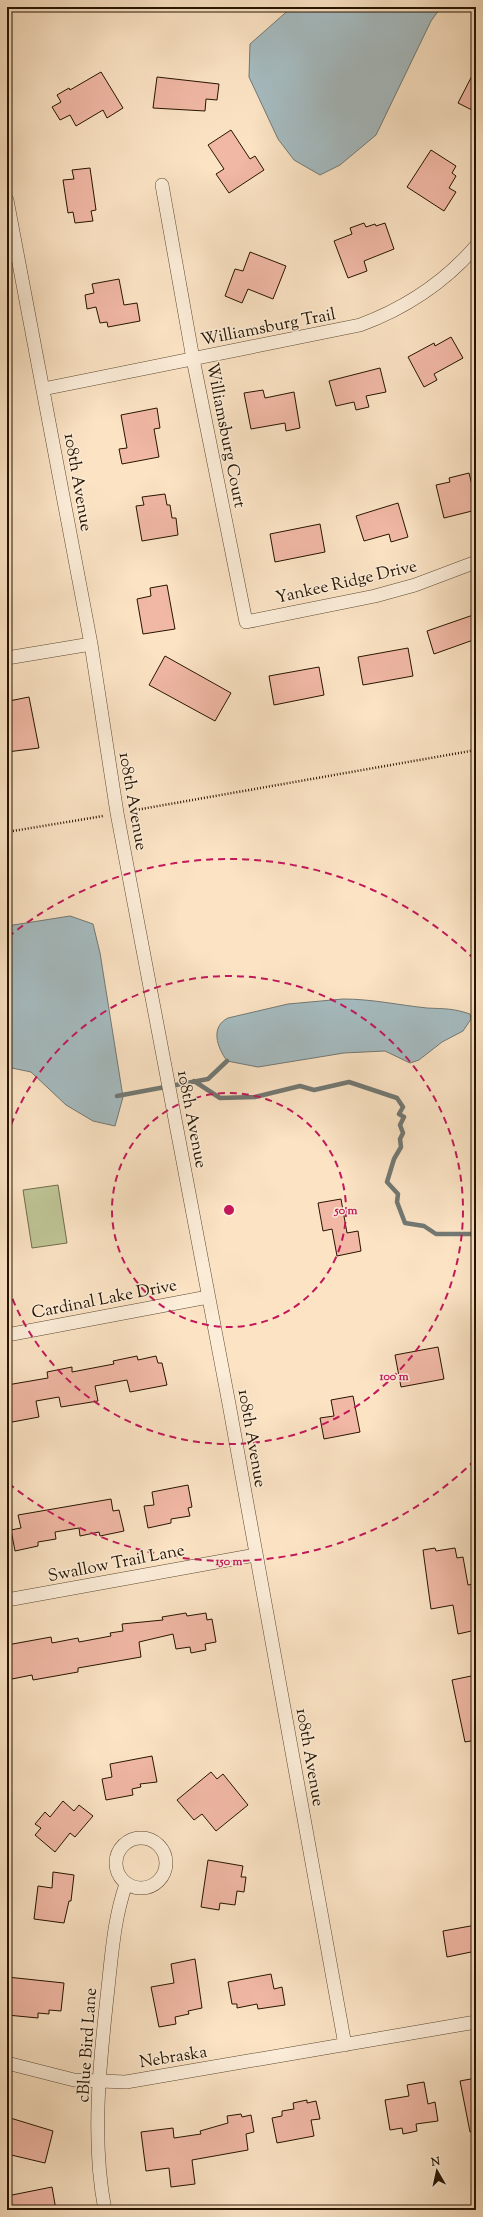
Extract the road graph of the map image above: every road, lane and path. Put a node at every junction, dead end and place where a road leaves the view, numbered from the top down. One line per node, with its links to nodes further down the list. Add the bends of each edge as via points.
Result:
1 (162, 185): 4 (street, Williamsburg Court)
2 (7, 200): 5 (street, 108th Avenue)
3 (476, 246): 4 (street, Williamsburg Trail, via 458,267 424,294 379,318 338,330)
4 (193, 359): 5 (street, Williamsburg Trail); 7 (street, Williamsburg Court)
5 (44, 389): 8 (street, 108th Avenue)
6 (476, 562): 7 (street, Yankee Ridge Drive, via 415,585 375,596)
7 (246, 622)
8 (91, 644): 9 (street); 11 (street, 108th Avenue)
9 (7, 658)
10 (476, 750): 11 (path)
11 (117, 813): 12 (path); 13 (street, 108th Avenue)
12 (7, 832)
13 (208, 1297): 14 (street, Cardinal Lake Drive); 15 (street, 108th Avenue)
14 (7, 1335)
15 (256, 1556): 16 (street, Swallow Trail Lane); 19 (street, 108th Avenue)
16 (7, 1600)
17 (126, 1884): 21 (street, cBlue Bird Lane, via 117,1912 100,2054)
18 (476, 2022): 19 (street, Nebraska)
19 (345, 2045): 21 (street, Nebraska, via 126,2082)
20 (7, 2064): 21 (street, Nebraska, via 74,2080)
21 (100, 2082): 22 (street, cBlue Bird Lane, via 97,2158)
22 (105, 2210)

